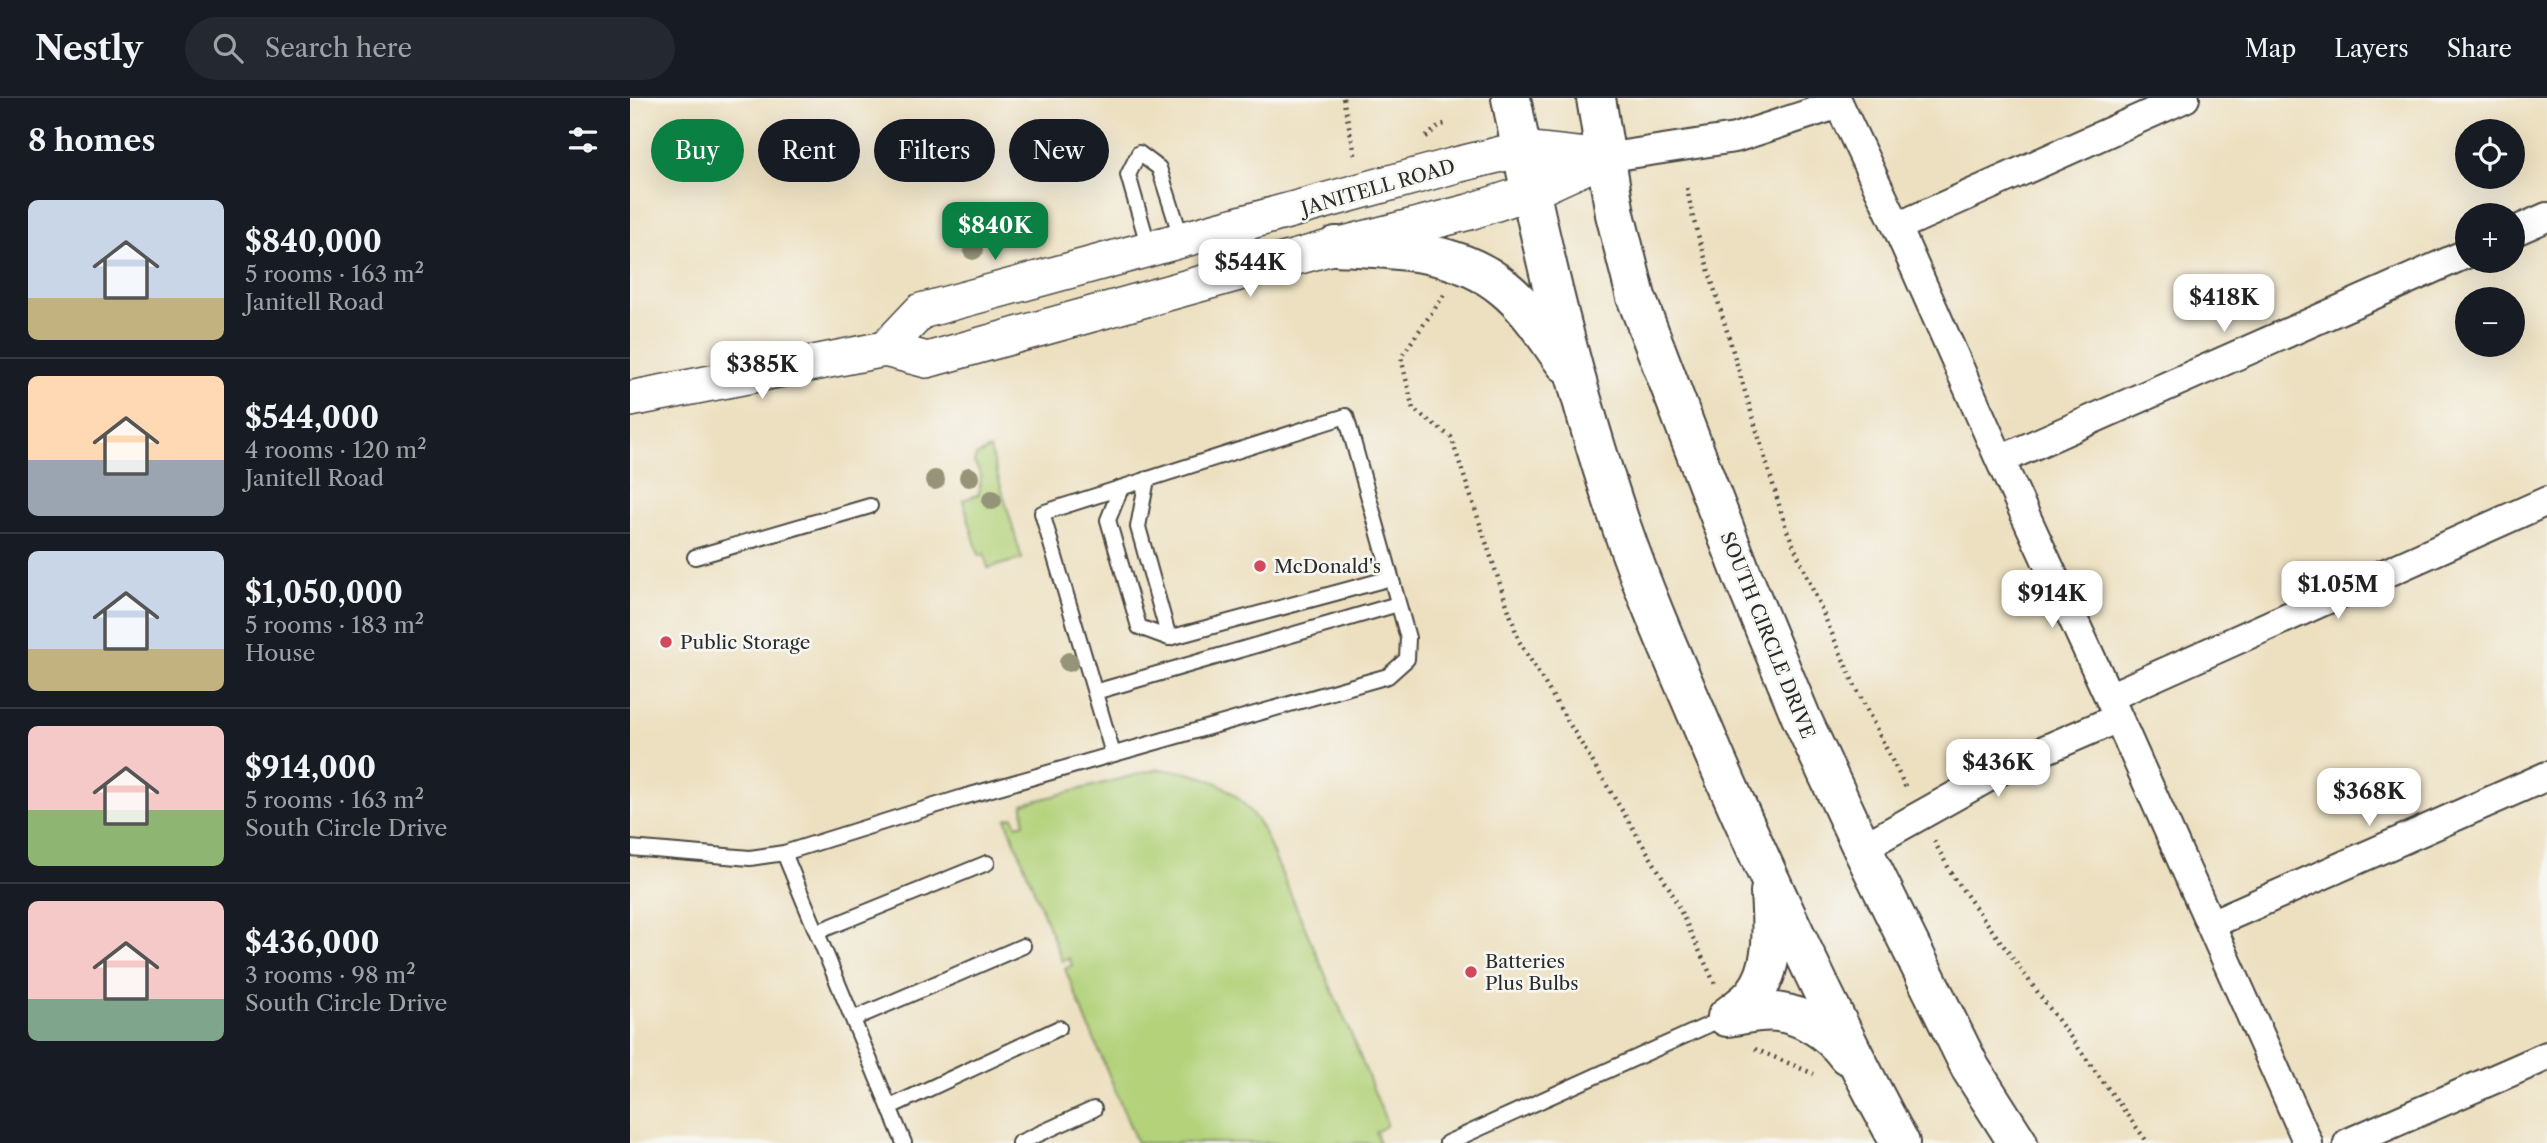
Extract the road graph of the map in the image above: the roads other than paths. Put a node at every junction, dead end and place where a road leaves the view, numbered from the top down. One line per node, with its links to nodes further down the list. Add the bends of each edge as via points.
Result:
1 (1511, 98): 5 (main road)
2 (1596, 98): 6 (main road, SOUTH CIRCLE DRIVE)
3 (2185, 98): 9 (street)
4 (1838, 101): 6 (street, JANITELL ROAD, via 1735,138); 9 (street)
5 (1522, 149): 6 (street, JANITELL ROAD); 7 (main road); 11 (street, JANITELL ROAD)
6 (1604, 158): 7 (street, JANITELL ROAD); 32 (main road, SOUTH CIRCLE DRIVE, via 1636,297 1662,367 1774,653)
7 (1530, 192): 12 (street, JANITELL ROAD); 16 (main road)
8 (2547, 217): 10 (street)
9 (1897, 227): 18 (street)
10 (2525, 227)
11 (1182, 240): 13 (street, JANITELL ROAD); 13 (lane, via 1159,168 1139,153 1128,175)
12 (1336, 246): 15 (street, JANITELL ROAD, via 928,360); 16 (main road, via 1433,255 1482,272 1527,313)
13 (1149, 249): 15 (street, JANITELL ROAD, via 921,311)
14 (2455, 259): 18 (street)
15 (885, 349): 17 (street, JANITELL ROAD)
16 (1577, 379): 35 (main road, via 1622,529)
17 (630, 399)
18 (2000, 460): 28 (street)
19 (1147, 479): 20 (lane); 24 (lane, via 1346,416); 26 (lane, via 1138,527)
20 (1121, 488): 26 (lane, via 1108,520 1139,627); 27 (lane, via 1042,513)
21 (2547, 500): 28 (street)
22 (870, 506): 23 (lane)
23 (695, 557)
24 (1391, 578): 25 (lane); 26 (lane)
25 (1398, 604): 27 (lane); 29 (lane, via 1408,638 1407,659 1388,676)
26 (1169, 638)
27 (1095, 692): 29 (lane)
28 (2114, 707): 32 (street); 36 (street)
29 (1113, 754): 33 (lane)
30 (2547, 776): 36 (street)
31 (630, 848): 33 (lane, via 750,858)
32 (1862, 848): 50 (main road, SOUTH CIRCLE DRIVE, via 1971,1069)
33 (784, 853): 37 (lane)
34 (987, 863): 37 (lane)
35 (1770, 880): 39 (main road, via 1772,928 1763,979 1753,996); 43 (main road)
36 (2211, 925): 51 (street)
37 (817, 932): 40 (lane)
38 (1023, 946): 40 (lane)
39 (1722, 1003): 43 (main road, via 1799,1018 1821,1028 1837,1041); 48 (lane)
40 (853, 1019): 44 (lane)
41 (1059, 1028): 44 (lane)
42 (2547, 1056): 52 (street)
43 (1867, 1083): 49 (main road)
44 (890, 1107): 46 (lane)
45 (1094, 1108): 47 (lane)
46 (904, 1143)
47 (1019, 1143)
48 (1447, 1143)
49 (1900, 1143)
50 (2018, 1143)
51 (2308, 1143)
52 (2348, 1143)

